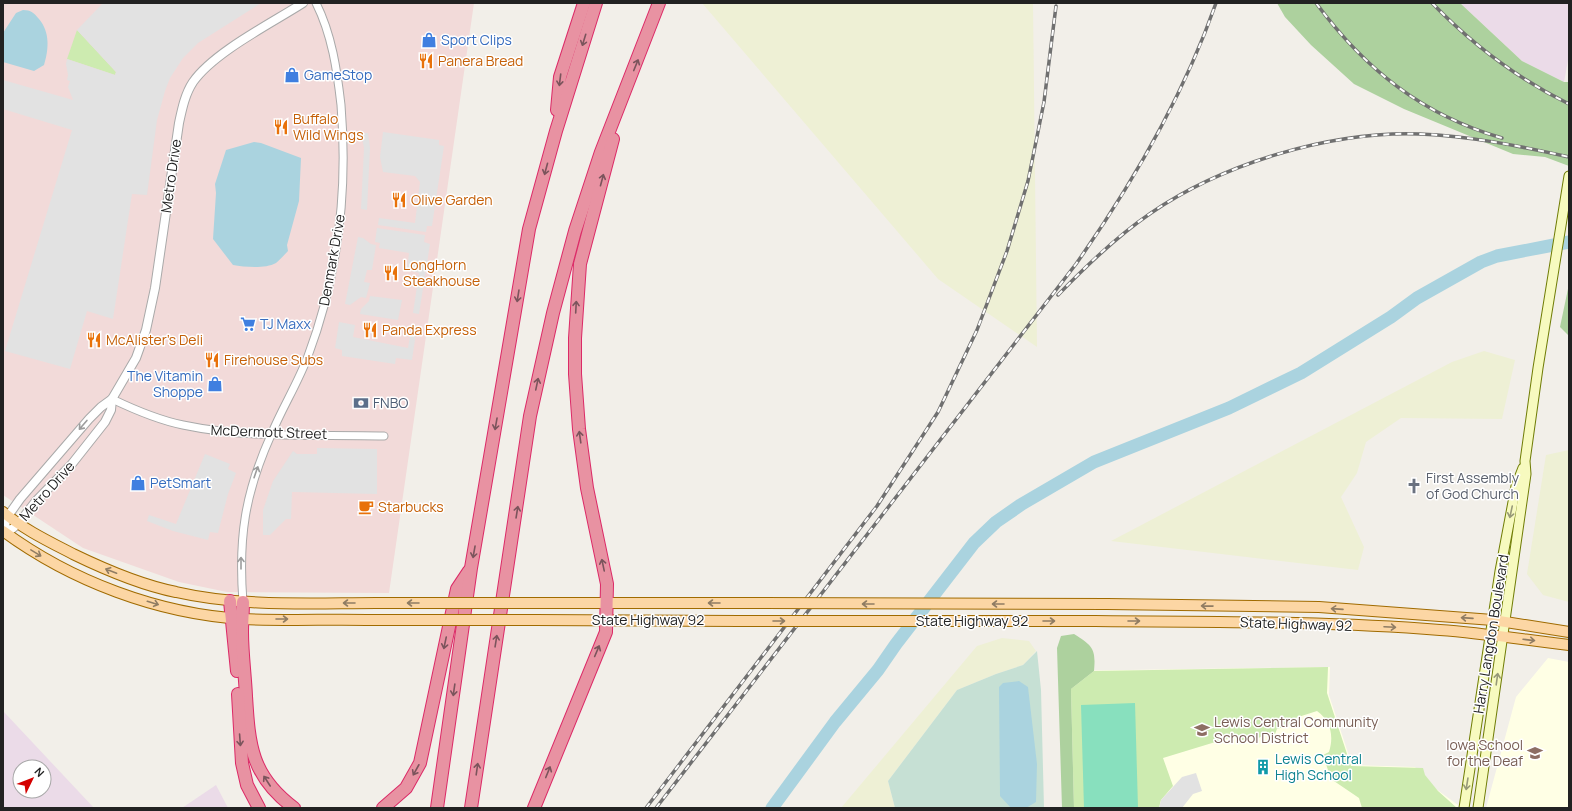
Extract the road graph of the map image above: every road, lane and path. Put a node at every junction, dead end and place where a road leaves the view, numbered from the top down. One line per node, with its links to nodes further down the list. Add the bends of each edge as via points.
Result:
1 (304, 3): 9 (street, Metro Drive, via 218,58 198,76 188,91 179,123 156,288 146,330 136,358)
2 (316, 3): 10 (street, Denmark Drive, via 329,36 337,72 343,141 342,209 332,275 321,317 299,378)
3 (584, 3): 7 (highway, one-way to 7, via 560,76)
4 (596, 3): 7 (highway, one-way to 7)
5 (659, 3): 6 (highway, one-way to 5)
6 (621, 101): 19 (highway, one-way to 6, via 607,584 587,488 579,429 575,338 580,264); 33 (highway, one-way to 6, via 530,416 553,313 575,232)
7 (556, 132): 16 (highway, one-way to 16, via 529,230)
8 (1569, 176): 12 (main road, Harry Langdon Boulevard)
9 (112, 399): 10 (street, McDermott Street, via 144,414 182,425 239,434); 13 (street, Metro Drive, one-way to 13, via 89,419); 14 (street, Metro Drive, via 111,410 105,422)
10 (271, 434): 11 (street, McDermott Street); 18 (street, Denmark Drive, one-way to 10, via 241,547 246,510 255,474)
11 (384, 436)
12 (1525, 461): 23 (main road, Harry Langdon Boulevard, one-way to 23, via 1516,486); 24 (main road, Harry Langdon Boulevard, via 1526,474)
13 (6, 514): 14 (main road, State Highway 92); 15 (street, Metro Drive)
14 (18, 523): 15 (street, Metro Drive, via 12,529); 17 (main road, State Highway 92, one-way to 14, via 175,592 146,584 88,561)
15 (3, 531): 20 (main road, State Highway 92, one-way to 20, via 57,566 106,587 163,606)
16 (471, 568): 31 (highway, one-way to 31, via 456,589 420,763 406,788); 32 (highway, one-way to 32)
17 (230, 601): 18 (main road, State Highway 92); 20 (highway)
18 (243, 602): 19 (main road, State Highway 92, one-way to 18, bridge); 21 (highway)
19 (606, 603): 22 (highway); 23 (main road, State Highway 92, one-way to 19, bridge, via 1319,607)
20 (230, 618): 21 (main road, State Highway 92); 29 (highway, one-way to 29, via 236,665 242,763 247,785)
21 (243, 619): 22 (main road, State Highway 92, one-way to 22, bridge); 30 (highway, one-way to 21, via 268,784 252,751 244,668)
22 (606, 620): 26 (main road, State Highway 92, one-way to 26, bridge, via 1269,622); 34 (highway, one-way to 22, via 606,632)
23 (1493, 620): 24 (main road, State Highway 92); 26 (main road, Harry Langdon Boulevard)
24 (1505, 622): 25 (main road, State Highway 92); 27 (main road, Harry Langdon Boulevard)
25 (1569, 632)
26 (1490, 635): 27 (main road, State Highway 92); 35 (main road, Harry Langdon Boulevard, one-way to 35)
27 (1503, 637): 28 (main road, State Highway 92, one-way to 28); 36 (main road, Harry Langdon Boulevard, one-way to 27)
28 (1569, 645)
29 (259, 808)
30 (294, 808)
31 (383, 808)
32 (437, 808)
33 (471, 808)
34 (534, 808)
35 (1464, 808)
36 (1478, 808)

